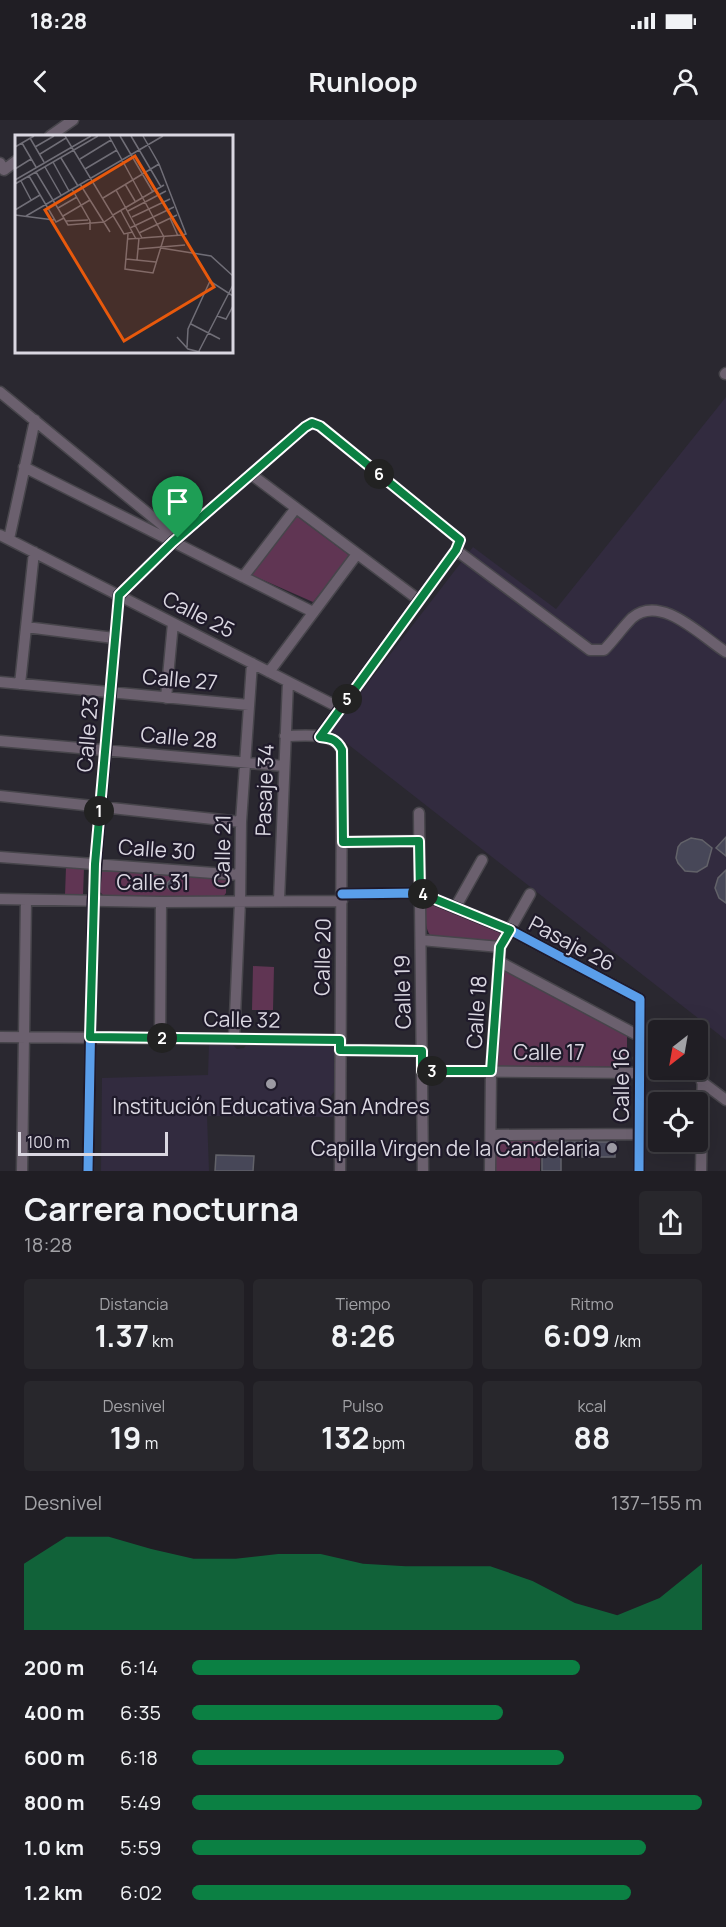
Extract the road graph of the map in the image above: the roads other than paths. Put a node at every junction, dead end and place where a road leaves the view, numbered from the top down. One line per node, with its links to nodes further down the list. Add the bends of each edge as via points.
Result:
1 (73, 120): 2 (street)
2 (51, 135)
3 (15, 162): 4 (street, via 4,170)
4 (0, 163)
5 (0, 392): 6 (street)
6 (35, 420): 7 (street); 11 (street)
7 (24, 467): 10 (street); 11 (street)
8 (252, 476): 9 (street); 11 (street); 12 (street, via 312,423 453,533 460,540)
9 (296, 508): 14 (street); 15 (street)
10 (4, 537): 13 (street, Calle 25)
11 (176, 540): 15 (street); 16 (street)
12 (456, 550): 17 (street); 22 (street, via 590,650 604,650 641,612 660,610)
13 (34, 552): 16 (street, Calle 25); 20 (street)
14 (357, 554): 17 (street); 18 (street)
15 (243, 577): 18 (street)
16 (119, 595): 19 (street, Calle 25); 21 (street, Calle 23)
17 (419, 600): 31 (street)
18 (314, 612): 24 (street)
19 (173, 623): 23 (street, Calle 25); 29 (street)
20 (26, 627): 21 (street); 27 (street)
21 (114, 638): 28 (street, Calle 23)
22 (726, 652)
23 (252, 663): 24 (street, Calle 25); 30 (street, Calle 21)
24 (269, 672): 26 (street, Calle 25)
25 (0, 682): 27 (street, Calle 27)
26 (288, 682): 31 (street, Calle 25); 32 (street, Pasaje 34)
27 (20, 684): 28 (street, Calle 27)
28 (110, 692): 29 (street, Calle 27); 35 (street, Calle 23)
29 (166, 698): 30 (street, Calle 27)
30 (249, 705): 36 (street, Calle 21)
31 (340, 708): 33 (street)
32 (285, 736): 33 (street); 37 (street, Pasaje 34)
33 (320, 737): 43 (street, Calle 20, via 332,739 342,750)
34 (0, 741): 35 (street, Calle 28)
35 (105, 750): 36 (street, Calle 28); 39 (street, Calle 23)
36 (245, 763): 37 (street, Calle 28); 41 (street, Calle 21)
37 (284, 766): 53 (street, Pasaje 34)
38 (0, 796): 39 (street)
39 (100, 807): 41 (street); 46 (street, Calle 23)
40 (419, 813): 42 (street, Calle 19)
41 (241, 822): 47 (street, Calle 21)
42 (419, 841): 43 (street); 48 (street, Calle 19)
43 (343, 842): 50 (street, Calle 20)
44 (0, 857): 46 (street, Calle 30)
45 (482, 860): 57 (street)
46 (95, 864): 47 (street, Calle 30); 54 (street, Calle 23)
47 (240, 874): 55 (street, Calle 21)
48 (420, 893): 50 (street, Calle 31); 57 (street, Pasaje 26); 59 (street, Calle 19)
49 (530, 894): 58 (street, Calle 18)
50 (342, 898): 53 (street, Calle 31); 69 (street, Calle 20)
51 (0, 899): 52 (street, Calle 31)
52 (26, 900): 54 (street, Calle 31); 65 (street)
53 (279, 900): 55 (street, Calle 31)
54 (93, 901): 56 (street, Calle 31); 66 (street, Calle 23)
55 (240, 901): 56 (street, Calle 31); 68 (street, Calle 21)
56 (161, 902): 67 (street)
57 (455, 908): 58 (street, Pasaje 26)
58 (510, 930): 60 (street, Calle 18); 62 (street, Pasaje 26)
59 (421, 940): 60 (street); 70 (street, Calle 19)
60 (500, 947): 61 (street, Calle 18)
61 (498, 961): 63 (street); 74 (street, Calle 18)
62 (640, 999): 63 (street, Calle 16)
63 (639, 1036): 71 (street, Calle 16)
64 (0, 1037): 65 (street, Calle 32)
65 (24, 1037): 66 (street, Calle 32); 80 (street)
66 (90, 1037): 67 (street, Calle 32); 81 (street, Calle 23)
67 (160, 1038): 68 (street, Calle 32)
68 (234, 1039): 69 (street, Calle 32)
69 (340, 1045): 70 (street, Calle 32); 82 (street, Calle 20)
70 (422, 1051): 73 (street, Calle 19)
71 (639, 1058): 72 (street); 75 (street, Calle 16)
72 (648, 1058)
73 (422, 1071): 74 (street, Calle 17); 83 (street, Calle 19)
74 (491, 1071): 75 (street, Calle 17); 79 (street, Calle 18)
75 (639, 1072): 78 (street, Calle 16)
76 (702, 1082): 77 (street); 86 (street)
77 (726, 1101)
78 (639, 1134): 79 (street); 85 (street, Calle 16)
79 (491, 1135): 84 (street, Calle 18)
80 (22, 1171)
81 (88, 1171)
82 (340, 1171)
83 (423, 1171)
84 (490, 1171)
85 (639, 1171)
86 (701, 1171)

